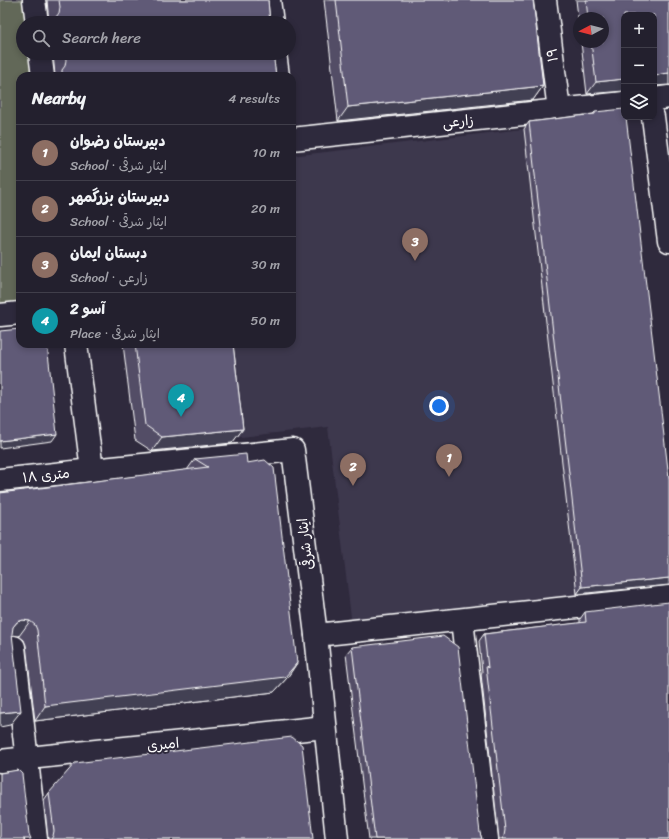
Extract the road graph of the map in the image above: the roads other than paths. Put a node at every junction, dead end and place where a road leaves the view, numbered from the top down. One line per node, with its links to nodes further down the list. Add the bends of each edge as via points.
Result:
1 (34, 0): 4 (street)
2 (269, 0): 5 (street)
3 (546, 0): 13 (street, ۱۹)
4 (36, 16)
5 (271, 16)
6 (41, 60): 8 (street)
7 (276, 60): 9 (street)
8 (42, 72)
9 (277, 72)
10 (669, 97): 11 (street)
11 (657, 99)
12 (621, 103): 13 (street, زارعی)
13 (559, 110): 15 (street, زارعی)
14 (653, 120): 16 (street)
15 (296, 139)
16 (669, 241)
17 (16, 313): 18 (street)
18 (0, 315)
19 (77, 348): 20 (street)
20 (92, 470): 21 (street, ۱۸ متری); 24 (street, ایثار شرقی, via 293,450)
21 (0, 480)
22 (669, 597): 23 (street)
23 (462, 620): 24 (street); 31 (street)
24 (316, 636): 26 (street, ایثار شرقی)
25 (14, 647): 27 (street)
26 (325, 727): 27 (street, امیری); 30 (street, ایثار شرقی)
27 (26, 758): 28 (street, امیری); 29 (street)
28 (0, 761)
29 (36, 839)
30 (336, 839)
31 (487, 839)

